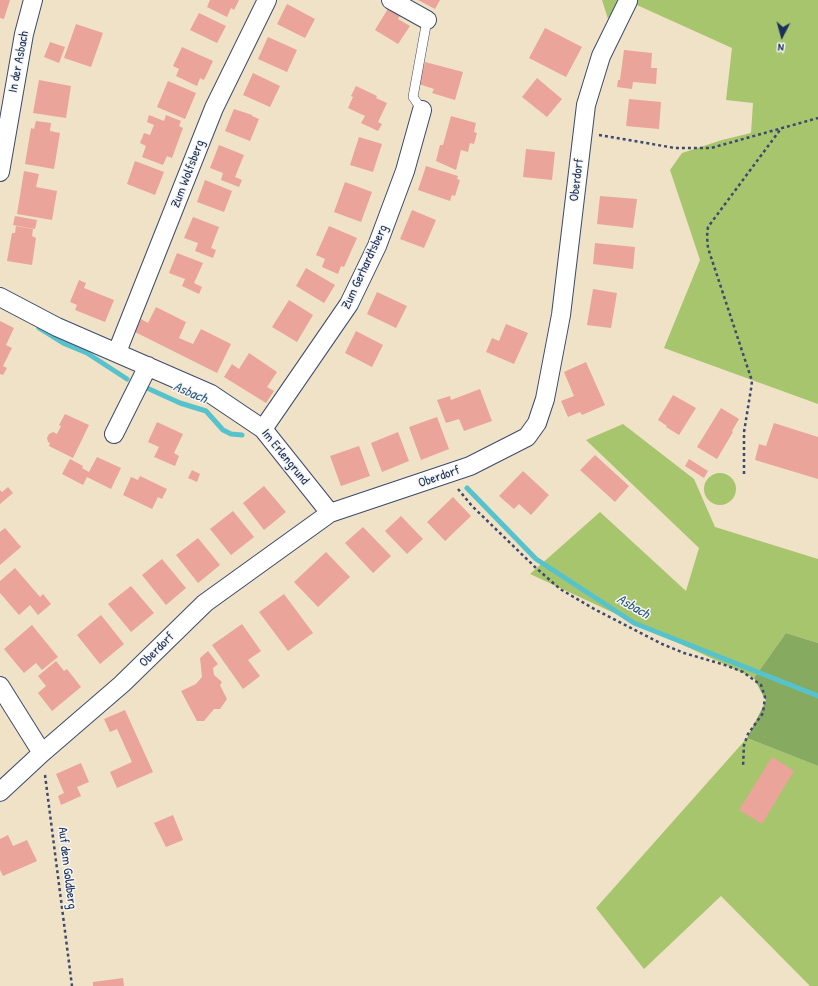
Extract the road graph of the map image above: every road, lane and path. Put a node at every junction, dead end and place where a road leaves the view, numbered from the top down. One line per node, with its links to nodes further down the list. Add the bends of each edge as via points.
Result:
1 (33, 0): 10 (street, In der Asbach, via 24,34)
2 (267, 0): 12 (street, Zum Wolfsberg, via 214,108)
3 (391, 0): 5 (street)
4 (628, 1): 9 (street, Oberdorf, via 601,56 586,105)
5 (427, 20): 6 (lane, via 413,97)
6 (422, 110): 14 (street, Zum Gerhardtsberg, via 405,171 380,238 349,304)
7 (818, 118): 8 (path)
8 (780, 130): 9 (path, via 711,148 676,148); 17 (path, via 708,227 707,236 708,248 752,381 744,432)
9 (583, 132): 16 (street, Oberdorf, via 561,315 545,399 537,423 527,437 470,466)
10 (0, 172)
11 (0, 297): 12 (street, Im Erlengrund)
12 (117, 352): 13 (street, Im Erlengrund)
13 (148, 366): 14 (street, Im Erlengrund, via 211,394); 15 (street)
14 (263, 429): 18 (street, Im Erlengrund)
15 (114, 434)
16 (446, 474): 18 (street, Oberdorf); 21 (path, via 472,506 560,589 662,644 731,667 761,685 765,697 763,713 748,734)
17 (744, 474)
18 (330, 513): 20 (street, Oberdorf, via 205,603 122,684)
19 (0, 686): 20 (street)
20 (42, 753): 22 (street, Oberdorf); 23 (path, Auf dem Goldberg)
21 (742, 766)
22 (0, 792)
23 (72, 986)

